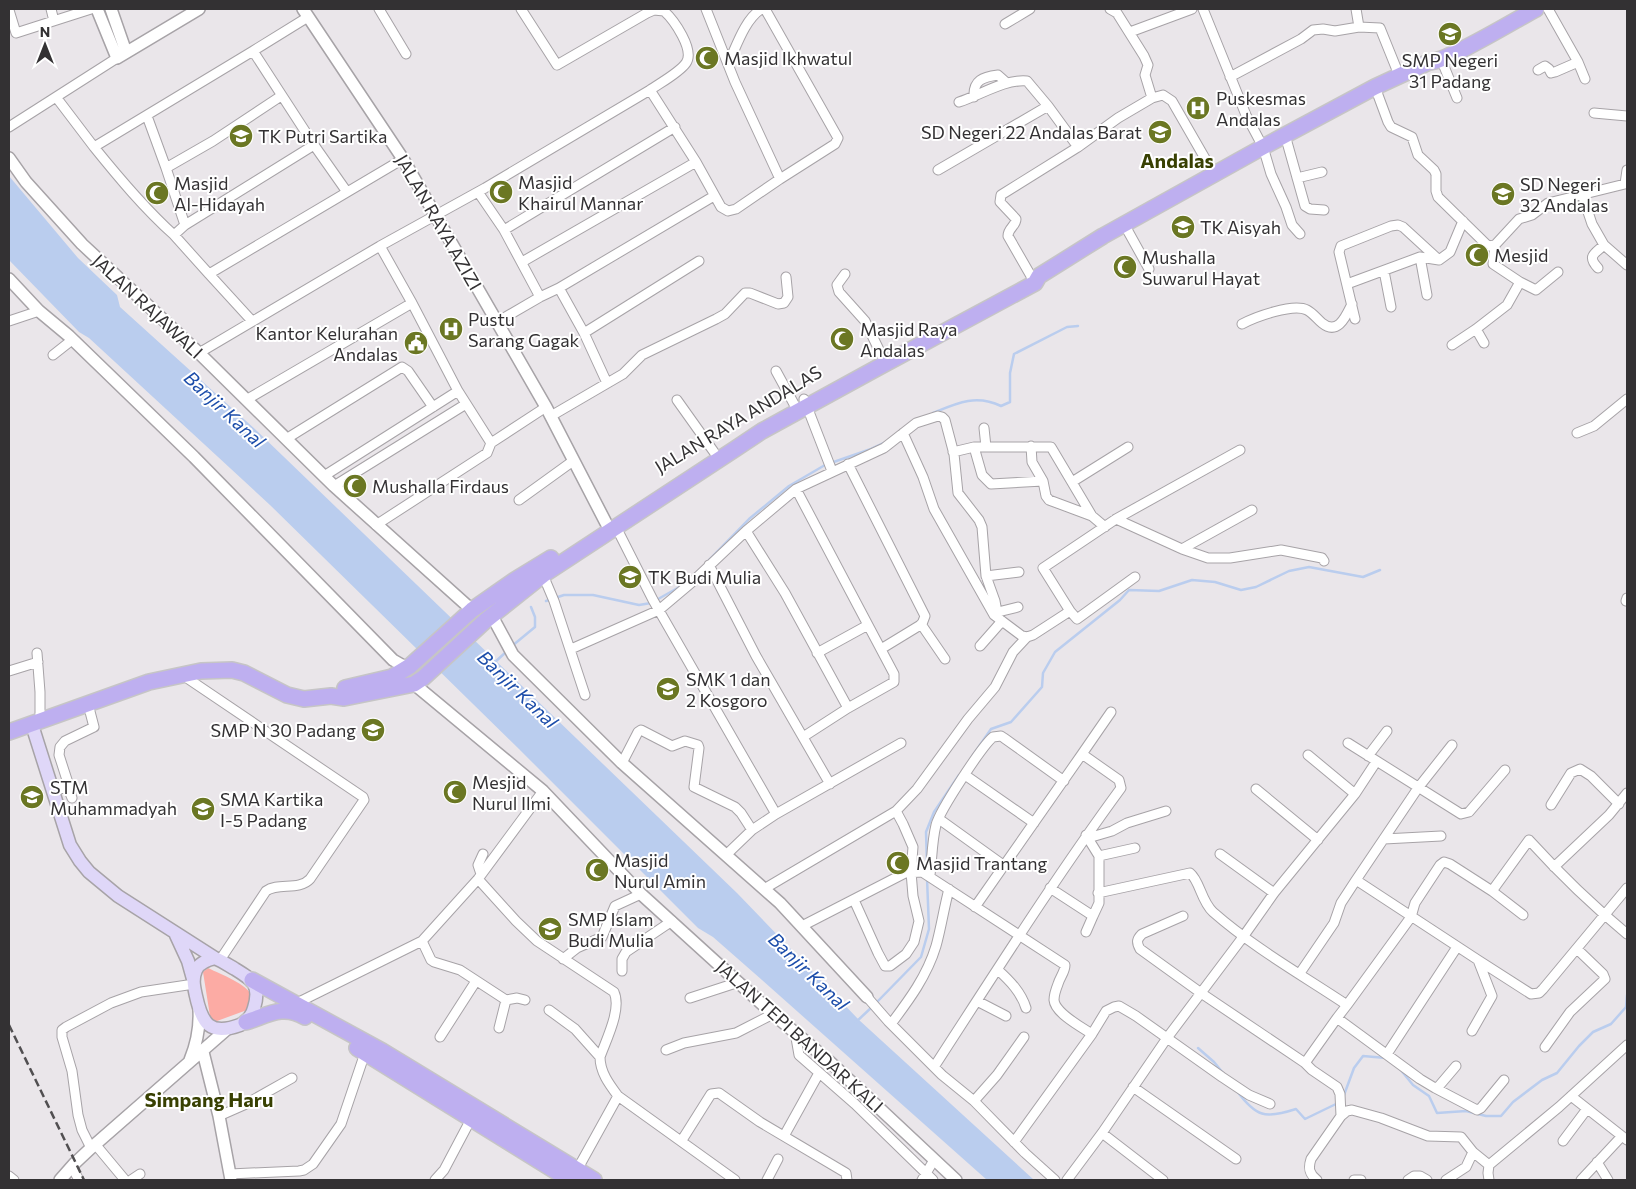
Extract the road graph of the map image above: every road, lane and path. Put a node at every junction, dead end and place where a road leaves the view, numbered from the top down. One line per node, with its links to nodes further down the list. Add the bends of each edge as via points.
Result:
1 (50, 9): 19 (street)
2 (92, 9): 19 (street)
3 (97, 9): 26 (street)
4 (111, 9): 26 (street)
5 (199, 9): 26 (street)
6 (379, 9): 25 (street)
7 (520, 9): 36 (street, via 557,65 647,13 664,11 682,36 687,61)
8 (706, 9): 29 (street)
9 (763, 9): 29 (street, via 752,15); 63 (street, via 838,138 835,144)
10 (1030, 9): 20 (street)
11 (1110, 9): 22 (street)
12 (1192, 9): 22 (street)
13 (1203, 9): 32 (street)
14 (1356, 9): 21 (street)
15 (1548, 9): 28 (street)
16 (9, 10): 23 (street)
17 (1528, 10): 27 (main road, JALAN RAYA ANDALAS)
18 (305, 13): 24 (street); 55 (street, JALAN RAYA AZIZI)
19 (54, 21): 23 (street)
20 (1005, 24)
21 (1359, 27): 31 (street, via 1380,28); 32 (street, via 1313,30)
22 (1130, 32): 40 (street, via 1148,65 1145,75)
23 (12, 34)
24 (253, 52): 38 (street); 45 (street)
25 (406, 54)
26 (122, 55): 37 (street)
27 (1435, 60): 31 (main road, JALAN RAYA ANDALAS); 41 (street)
28 (1578, 62): 30 (street, via 1551,73 1545,66); 33 (street)
29 (728, 64): 63 (street)
30 (1538, 70)
31 (1400, 76): 35 (main road, JALAN RAYA ANDALAS)
32 (1230, 77): 51 (street)
33 (1585, 78)
34 (1007, 83): 39 (street); 39 (street, via 998,75 981,80 976,83); 43 (street, via 1027,81)
35 (1376, 87): 49 (main road, JALAN RAYA ANDALAS); 71 (street, via 1391,127 1412,137 1418,155 1436,174 1438,197)
36 (650, 90): 48 (street); 66 (street)
37 (56, 96): 47 (street); 52 (street)
38 (281, 96): 50 (street); 57 (street)
39 (974, 97): 42 (street)
40 (1152, 98): 53 (street); 61 (street, via 1163,95 1172,101)
41 (1457, 98)
42 (959, 102)
43 (1048, 106): 53 (street); 58 (street)
44 (1594, 113): 46 (street)
45 (147, 116): 52 (street); 57 (street)
46 (1627, 116)
47 (9, 127)
48 (675, 127): 56 (street); 74 (street)
49 (1285, 135): 51 (main road, JALAN RAYA ANDALAS); 62 (street)
50 (314, 145): 65 (street); 73 (street)
51 (1263, 146): 61 (main road, JALAN RAYA ANDALAS); 75 (street, via 1292,225)
52 (94, 147): 76 (street, via 153,217)
53 (1078, 147): 92 (street, via 1000,197 1000,202 1016,217 1008,236)
54 (9, 158): 114 (street, JALAN RAJAWALI, via 26,182 82,244)
55 (403, 159): 65 (street); 70 (street, JALAN RAYA AZIZI)
56 (696, 162): 68 (street); 83 (street)
57 (166, 168): 73 (street)
58 (938, 170)
59 (1627, 170): 64 (street)
60 (1322, 172): 62 (street)
61 (1214, 174): 72 (main road, JALAN RAYA ANDALAS)
62 (1297, 178): 69 (street, via 1305,206)
63 (780, 179): 68 (street, via 733,211 721,207)
64 (1626, 187): 67 (street)
65 (347, 192): 89 (street)
66 (478, 192): 70 (street); 74 (street)
67 (1582, 194): 77 (street, via 1548,203 1532,215 1519,219); 78 (street, via 1592,224)
68 (714, 196): 96 (street)
69 (1324, 210)
70 (436, 215): 79 (street); 107 (street, JALAN RAYA AZIZI)
71 (1463, 222): 77 (street, via 1488,246); 81 (street, via 1450,252)
72 (1124, 224): 86 (street); 92 (main road, JALAN RAYA ANDALAS)
73 (185, 226): 76 (street)
74 (504, 230): 83 (street)
75 (1300, 234)
76 (174, 235): 89 (street)
77 (1495, 245): 94 (street, via 1493,264)
78 (1604, 245): 84 (street); 85 (street, via 1592,258)
79 (380, 246): 99 (street); 106 (street)
80 (1420, 257): 81 (street); 87 (street); 97 (street)
81 (1439, 260): 95 (street, via 1403,226 1391,226 1341,246 1339,252)
82 (699, 261): 110 (street)
83 (522, 262): 98 (street)
84 (1627, 265)
85 (1598, 268)
86 (1149, 269)
87 (1384, 271): 95 (street); 101 (street)
88 (1558, 272): 94 (street, via 1536,290)
89 (210, 274): 106 (street)
90 (845, 274): 116 (street, via 837,285 839,292 862,317)
91 (786, 277): 118 (street, via 788,297 784,303 746,293 725,314 642,355 623,374)
92 (1035, 278): 103 (main road, JALAN RAYA ANDALAS)
93 (9, 280): 102 (street)
94 (1520, 282): 109 (street, via 1509,303)
95 (1347, 284): 100 (street)
96 (559, 288): 98 (street); 110 (street)
97 (1427, 295)
98 (540, 297): 107 (street)
99 (412, 303): 119 (street); 121 (street)
100 (1352, 304): 104 (street); 108 (street, via 1341,324 1335,327 1327,327 1307,310 1300,309 1269,312)
101 (1391, 307)
102 (39, 311): 105 (street); 111 (street)
103 (960, 319): 116 (main road, JALAN RAYA ANDALAS); 123 (main road, JALAN RAYA ANDALAS)
104 (1355, 319)
105 (9, 321)
106 (252, 321): 114 (street)
107 (497, 322): 126 (street, JALAN RAYA AZIZI)
108 (1242, 324)
109 (1476, 329): 112 (street); 113 (street)
110 (584, 334): 118 (street)
111 (72, 340): 115 (street); 179 (street, via 194,457)
112 (1484, 343)
113 (1452, 345)
114 (200, 353): 121 (street, JALAN RAJAWALI)
115 (53, 355)
116 (882, 356): 123 (main road, JALAN RAYA ANDALAS)
117 (776, 371): 123 (street)
118 (607, 383): 126 (street)
119 (458, 391): 124 (street); 125 (street)
120 (1627, 399): 130 (street, via 1594,426)
121 (246, 400): 131 (street, JALAN RAJAWALI)
122 (677, 400): 139 (street)
123 (802, 403): 139 (main road, JALAN RAYA ANDALAS, via 760,423); 143 (street); 147 (main road, JALAN RAYA ANDALAS)
124 (466, 404): 132 (street); 133 (street)
125 (433, 407): 128 (street); 131 (street, via 406,368 402,367)
126 (548, 412): 133 (street); 141 (street, JALAN RAYA AZIZI)
127 (984, 428): 136 (street)
128 (396, 431): 132 (street); 144 (street)
129 (903, 432): 140 (street, via 916,423 941,416 945,420); 142 (street, via 884,448); 169 (street, via 934,509 994,615)
130 (1577, 434)
131 (286, 439): 144 (street, JALAN RAJAWALI)
132 (403, 443): 148 (street)
133 (491, 443): 154 (street, via 487,452)
134 (1031, 446): 136 (street); 145 (street, via 1032,463); 146 (street, via 1052,448)
135 (974, 447): 136 (street); 140 (street); 145 (street, via 982,475 991,484)
136 (986, 447)
137 (1128, 447): 146 (street)
138 (1240, 450): 153 (street)
139 (714, 452): 147 (main road, JALAN RAYA ANDALAS)
140 (953, 452): 163 (street, via 958,493 983,530)
141 (574, 461): 150 (street); 155 (street, JALAN RAYA AZIZI)
142 (848, 464): 143 (street); 171 (street, via 924,612)
143 (830, 467): 149 (street)
144 (324, 476): 148 (street, JALAN RAJAWALI)
145 (1043, 481): 152 (street, via 1046,496 1051,502)
146 (1072, 482): 152 (street)
147 (672, 485): 155 (main road, JALAN RAYA ANDALAS)
148 (334, 486): 154 (street, JALAN RAJAWALI)
149 (796, 489): 157 (street); 172 (street)
150 (519, 500)
151 (1252, 510): 158 (street)
152 (1092, 516): 156 (street)
153 (1116, 519): 156 (street); 158 (street)
154 (376, 525): 168 (street, JALAN RAJAWALI)
155 (611, 525): 161 (main road, JALAN RAYA ANDALAS); 165 (street)
156 (1104, 526): 167 (street, via 1043,568)
157 (746, 531): 160 (street); 177 (street)
158 (1182, 549): 159 (street, via 1214,559 1281,550 1323,558)
159 (1324, 561)
160 (709, 565): 165 (street, via 691,583); 193 (street)
161 (540, 571): 168 (main road, JALAN RAYA ANDALAS, via 516,580); 170 (main road, JALAN RAYA ANDALAS); 175 (street)
162 (1019, 572): 163 (street)
163 (986, 576): 169 (street)
164 (1135, 578): 167 (street, via 1076,619)
165 (656, 606): 175 (street); 217 (street)
166 (1018, 607): 169 (street)
167 (1070, 611): 173 (street)
168 (470, 612): 180 (main road, JALAN RAYA ANDALAS)
169 (999, 617): 173 (street); 174 (street)
170 (488, 619): 184 (main road, JALAN RAYA ANDALAS); 200 (street, via 512,655)
171 (921, 624): 176 (street); 178 (street)
172 (868, 625): 176 (street); 177 (street)
173 (1027, 638): 216 (street, via 1013,652 995,687)
174 (980, 646)
175 (571, 649): 185 (street)
176 (881, 649): 188 (street, via 895,677 894,682)
177 (816, 653): 188 (street)
178 (945, 659)
179 (393, 660): 180 (street); 183 (street)
180 (408, 668): 183 (main road, JALAN RAYA ANDALAS)
181 (9, 671): 190 (street, via 38,658)
182 (181, 674): 186 (main road, via 232,670 296,697); 187 (main road); 262 (street, via 364,800 310,880 301,885 266,891)
183 (378, 681): 186 (main road, JALAN RAYA ANDALAS, via 343,688)
184 (419, 681): 186 (main road, via 344,698); 209 (street, JALAN TEPI BANDAR KALI)
185 (586, 694)
186 (331, 696)
187 (88, 704): 190 (main road); 205 (street, via 94,727 65,741 59,750)
188 (848, 708): 193 (street)
189 (1111, 712): 197 (street)
190 (36, 723): 192 (main road); 208 (main road)
191 (1387, 731): 199 (street)
192 (9, 732)
193 (803, 737): 204 (street)
194 (901, 743): 204 (street)
195 (1348, 743): 199 (street)
196 (1452, 745): 207 (street)
197 (1082, 754): 203 (street); 222 (street, via 1120,780 1122,785)
198 (1308, 755): 211 (street)
199 (1372, 759): 207 (street); 211 (street)
200 (622, 763): 220 (street, via 641,730 672,746 685,741 698,745 694,787 735,807); 228 (street)
201 (1505, 770): 207 (street, via 1466,813 1458,813)
202 (965, 775): 203 (street, via 990,739 997,736); 218 (street); 219 (street)
203 (1064, 781): 219 (street)
204 (830, 784): 217 (street)
205 (67, 786): 208 (street); 212 (street)
206 (1256, 788): 224 (street)
207 (1418, 788): 223 (street)
208 (53, 792): 254 (main road, via 70,845 89,872 118,896)
209 (543, 792): 234 (street); 243 (street, JALAN TEPI BANDAR KALI)
210 (1627, 793): 213 (street)
211 (1355, 794): 224 (street)
212 (72, 798)
213 (1619, 804): 214 (street, via 1580,769 1572,773); 231 (street)
214 (1551, 805)
215 (1166, 811): 222 (street)
216 (896, 812): 232 (street, via 913,847); 238 (street)
217 (776, 814): 220 (street)
218 (939, 819): 230 (street); 233 (street)
219 (1034, 823): 230 (street)
220 (752, 830): 228 (street)
221 (1441, 836): 223 (street)
222 (1087, 837): 229 (street); 236 (street)
223 (1384, 839): 235 (street)
224 (1318, 840): 242 (street)
225 (1135, 848): 229 (street)
226 (483, 854): 234 (street, via 478,866)
227 (1220, 854): 242 (street)
228 (726, 855): 238 (street)
229 (1099, 856): 241 (street)
230 (1003, 865): 245 (street)
231 (1554, 867): 240 (street, via 1529,840); 247 (street)
232 (911, 872): 233 (street); 244 (street); 244 (street, via 919,921 914,942 906,954 890,966 885,966)
233 (927, 874): 239 (street)
234 (480, 877): 258 (street); 261 (street, via 526,931)
235 (1356, 880): 250 (street); 266 (street, via 1341,902 1334,922)
236 (1050, 888): 248 (street); 256 (street)
237 (1627, 888): 247 (street)
238 (764, 889): 252 (street)
239 (949, 889): 245 (street); 286 (street, via 929,964 913,994)
240 (1492, 891): 246 (street); 250 (street, via 1444,862 1415,903)
241 (1098, 893): 248 (street, via 1098,906); 257 (street, via 1190,873 1209,908)
242 (1274, 893): 257 (street)
243 (641, 894): 251 (street, JALAN TEPI BANDAR KALI); 261 (street, via 615,906 602,937)
244 (854, 900): 252 (street)
245 (975, 907): 256 (street)
246 (1523, 915)
247 (1604, 915): 255 (street); 260 (street)
248 (1092, 916): 253 (street)
249 (1183, 916): 271 (street, via 1142,934 1137,944)
250 (1411, 916): 259 (street); 277 (street)
251 (672, 921): 265 (street, via 626,952 622,958); 270 (street, JALAN TEPI BANDAR KALI)
252 (802, 926): 273 (street)
253 (1086, 932)
254 (176, 934): 262 (main road); 269 (main road)
255 (1627, 934)
256 (1019, 935): 264 (street); 291 (street, via 1065,965 1054,996 1057,1008)
257 (1243, 937): 266 (street); 271 (street)
258 (422, 941): 268 (street, via 431,960 460,970); 278 (street)
259 (1457, 947): 263 (street); 300 (street)
260 (1577, 949): 263 (street, via 1543,989 1534,994); 296 (street, via 1606,979 1570,1012)
261 (563, 958): 301 (street, via 614,992 616,997 615,1014)
262 (217, 959): 267 (main road); 269 (main road, via 200,964)
263 (1478, 960): 289 (street, via 1492,996)
264 (998, 970): 276 (street); 279 (street, via 1023,999)
265 (622, 971)
266 (1300, 973): 277 (street)
267 (252, 980): 278 (main road); 285 (main road, via 257,999)
268 (476, 981): 274 (street); 293 (street)
269 (193, 982): 280 (main road); 325 (street, via 141,992 111,1003 63,1028 61,1033 72,1071 78,1115 82,1130)
270 (739, 982): 272 (street); 282 (street, JALAN TEPI BANDAR KALI)
271 (1201, 993): 294 (street); 303 (street)
272 (690, 998)
273 (867, 998): 286 (street)
274 (506, 1000): 275 (street); 287 (street)
275 (525, 1000)
276 (977, 1001): 283 (street); 305 (street)
277 (1347, 1005): 284 (street)
278 (293, 1007): 285 (main road); 299 (main road); 327 (main road, via 382,1051)
279 (1026, 1008)
280 (199, 1010): 288 (main road, via 213,1028); 302 (street, via 198,1041)
281 (549, 1010): 301 (street, via 575,1029)
282 (773, 1014): 290 (street, JALAN TEPI BANDAR KALI); 297 (street, via 736,1032)
283 (1006, 1016)
284 (1337, 1018): 300 (street); 303 (street)
285 (246, 1022): 288 (main road)
286 (890, 1023): 305 (street)
287 (499, 1028)
288 (226, 1030): 298 (street)
289 (1472, 1030)
290 (795, 1032): 306 (street, via 799,1055); 330 (street, JALAN TEPI BANDAR KALI)
291 (1092, 1034): 294 (street, via 1106,1011 1119,1006); 324 (street)
292 (1024, 1036): 313 (street)
293 (440, 1038)
294 (1167, 1038): 309 (street); 314 (street, via 1249,1095)
295 (1627, 1045): 312 (street)
296 (1545, 1047)
297 (666, 1050)
298 (203, 1052): 302 (street); 317 (street)
299 (365, 1053): 318 (main road); 337 (street, via 341,1124 308,1168)
300 (1387, 1054): 310 (street)
301 (600, 1057): 311 (street, via 605,1078)
302 (190, 1062): 325 (street)
303 (1305, 1063): 316 (street, via 1338,1087)
304 (1456, 1066): 310 (street)
305 (934, 1067): 313 (street)
306 (819, 1073): 320 (street); 338 (street, via 855,1104)
307 (292, 1078): 317 (street)
308 (1504, 1080): 310 (street, via 1477,1110)
309 (1133, 1086): 319 (street); 329 (street)
310 (1435, 1088)
311 (618, 1096): 322 (street); 335 (street)
312 (1571, 1096): 315 (street); 332 (street)
313 (974, 1101): 324 (street)
314 (1270, 1104)
315 (1587, 1109): 321 (street); 323 (street)
316 (1341, 1113): 326 (street, via 1352,1110 1428,1136 1457,1136 1465,1140); 353 (street, via 1309,1164 1310,1172)
317 (219, 1116): 337 (street)
318 (471, 1119): 327 (main road); 339 (street)
319 (1102, 1133): 351 (street); 352 (street)
320 (784, 1136): 322 (street, via 716,1092 711,1094); 348 (street, via 846,1173)
321 (1625, 1138): 331 (street)
322 (682, 1140): 346 (street)
323 (1563, 1141)
324 (1014, 1142): 350 (street)
325 (93, 1146): 333 (street); 343 (street)
326 (1473, 1152): 332 (street); 356 (street, via 1466,1167)
327 (546, 1158): 335 (main road)
328 (778, 1159): 347 (street)
329 (1236, 1159)
330 (934, 1160): 338 (street); 349 (street, JALAN TEPI BANDAR KALI)
331 (1596, 1162): 358 (street); 359 (street)
332 (1489, 1165): 357 (street)
333 (72, 1167): 341 (street); 342 (street)
334 (140, 1174): 344 (street)
335 (574, 1175): 345 (main road)
336 (9, 1176): 340 (street)
337 (231, 1177)
338 (927, 1178)
339 (438, 1179)
340 (14, 1180)
341 (60, 1180)
342 (79, 1180)
343 (125, 1180)
344 (131, 1180)
345 (594, 1180)
346 (735, 1180)
347 (767, 1180)
348 (847, 1180)
349 (956, 1180)
350 (1055, 1180)
351 (1067, 1180)
352 (1163, 1180)
353 (1317, 1180)
354 (1408, 1180): 355 (street, via 1420,1176)
355 (1427, 1180)
356 (1446, 1180)
357 (1489, 1180)
358 (1581, 1180)
359 (1608, 1180)

